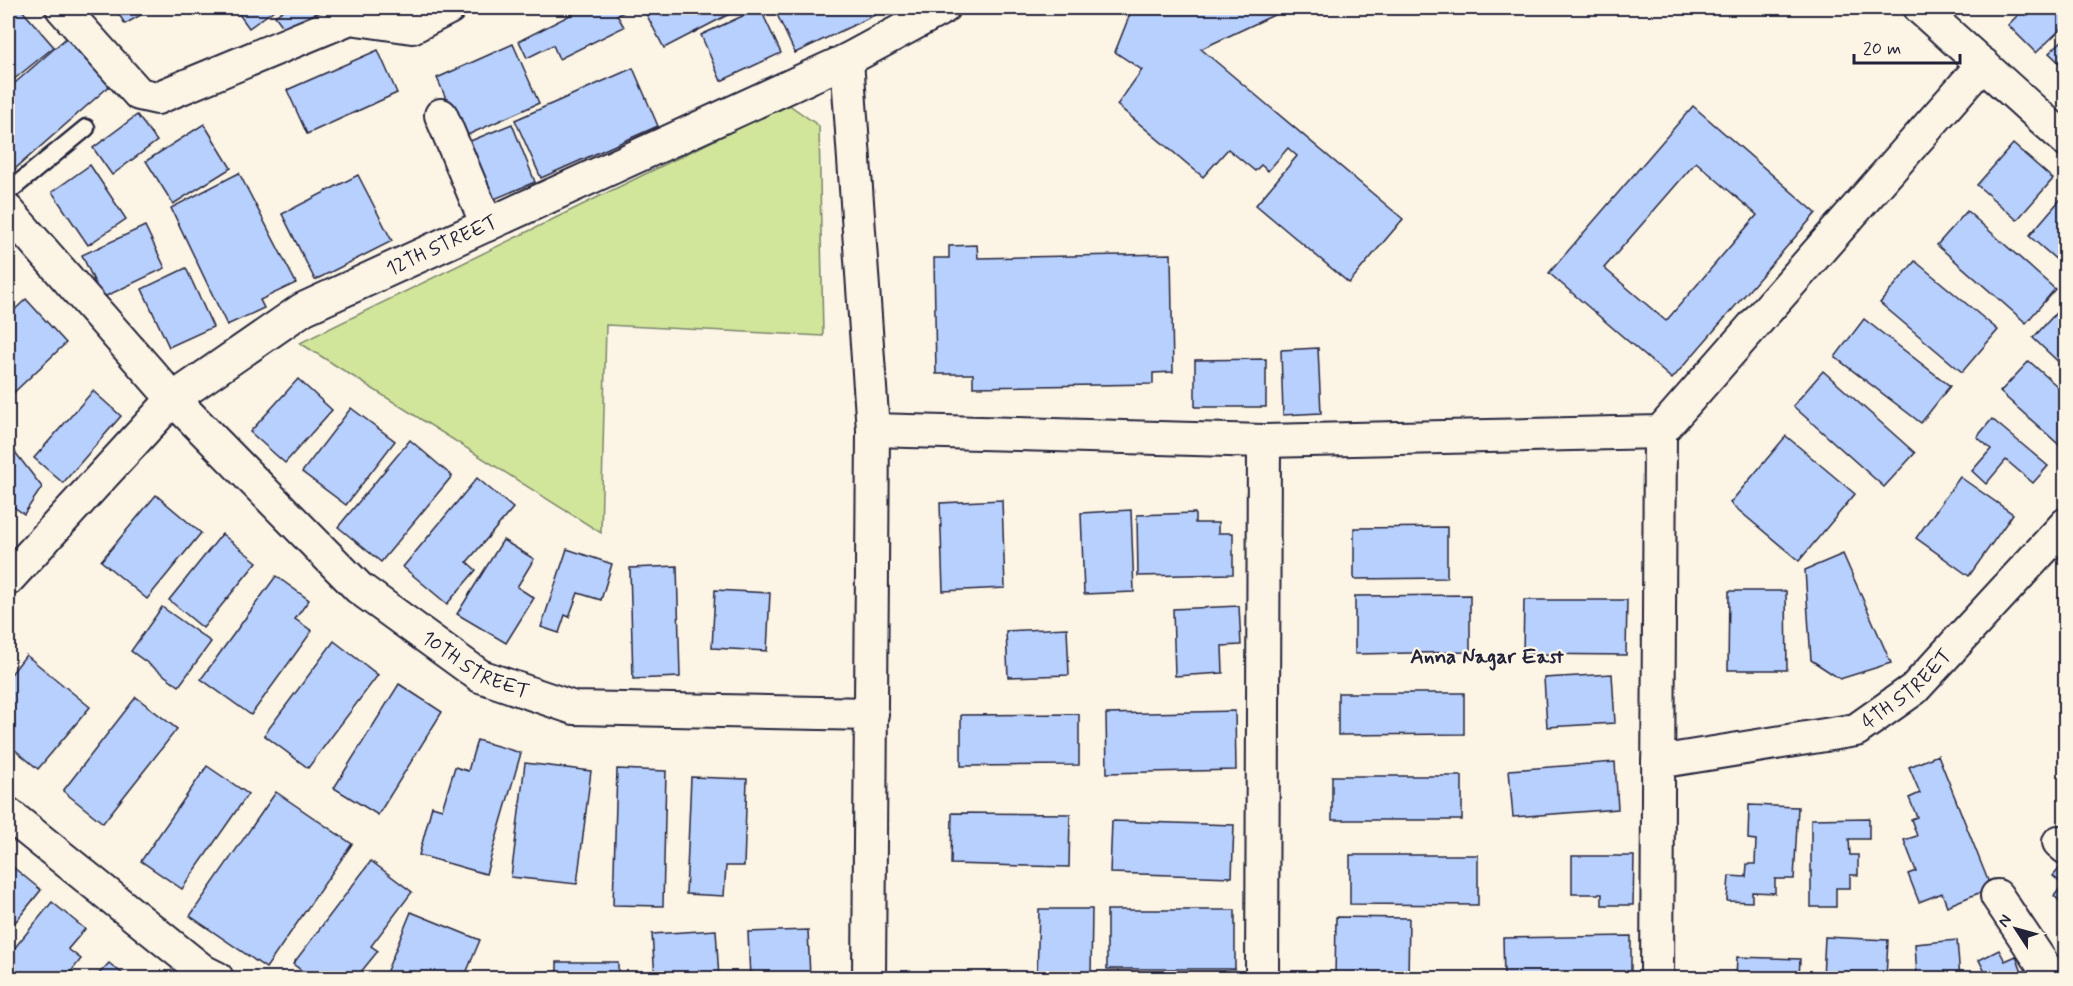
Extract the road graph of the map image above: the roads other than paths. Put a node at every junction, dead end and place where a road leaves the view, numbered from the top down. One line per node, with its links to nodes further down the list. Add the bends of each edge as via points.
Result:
1 (62, 8): 5 (street, via 139,94 157,98)
2 (449, 8): 5 (street, via 412,27)
3 (943, 8): 6 (street, 12TH STREET)
4 (1920, 8): 7 (street)
5 (346, 13)
6 (847, 60): 13 (street, 12TH STREET); 15 (street)
7 (1983, 64): 10 (street); 16 (street)
8 (441, 115): 13 (street)
9 (86, 128): 11 (lane)
10 (2066, 140)
11 (8, 192)
12 (8, 211): 14 (street, 10TH STREET)
13 (488, 225): 14 (street, 12TH STREET, via 303,309)
14 (173, 399): 19 (street, 12TH STREET); 20 (street, 10TH STREET, via 359,588 480,676 574,708)
15 (873, 430): 17 (street); 20 (street)
16 (1660, 432): 17 (street); 21 (street)
17 (1264, 441): 26 (street)
18 (2066, 524): 21 (street, 4TH STREET, via 1914,689 1856,730)
19 (8, 579)
20 (872, 714): 25 (street)
21 (1659, 762): 27 (street)
22 (8, 814): 24 (street, via 203,971)
23 (1996, 896): 28 (street)
24 (217, 978)
25 (869, 978)
26 (1262, 978)
27 (1657, 978)
28 (2052, 978)

